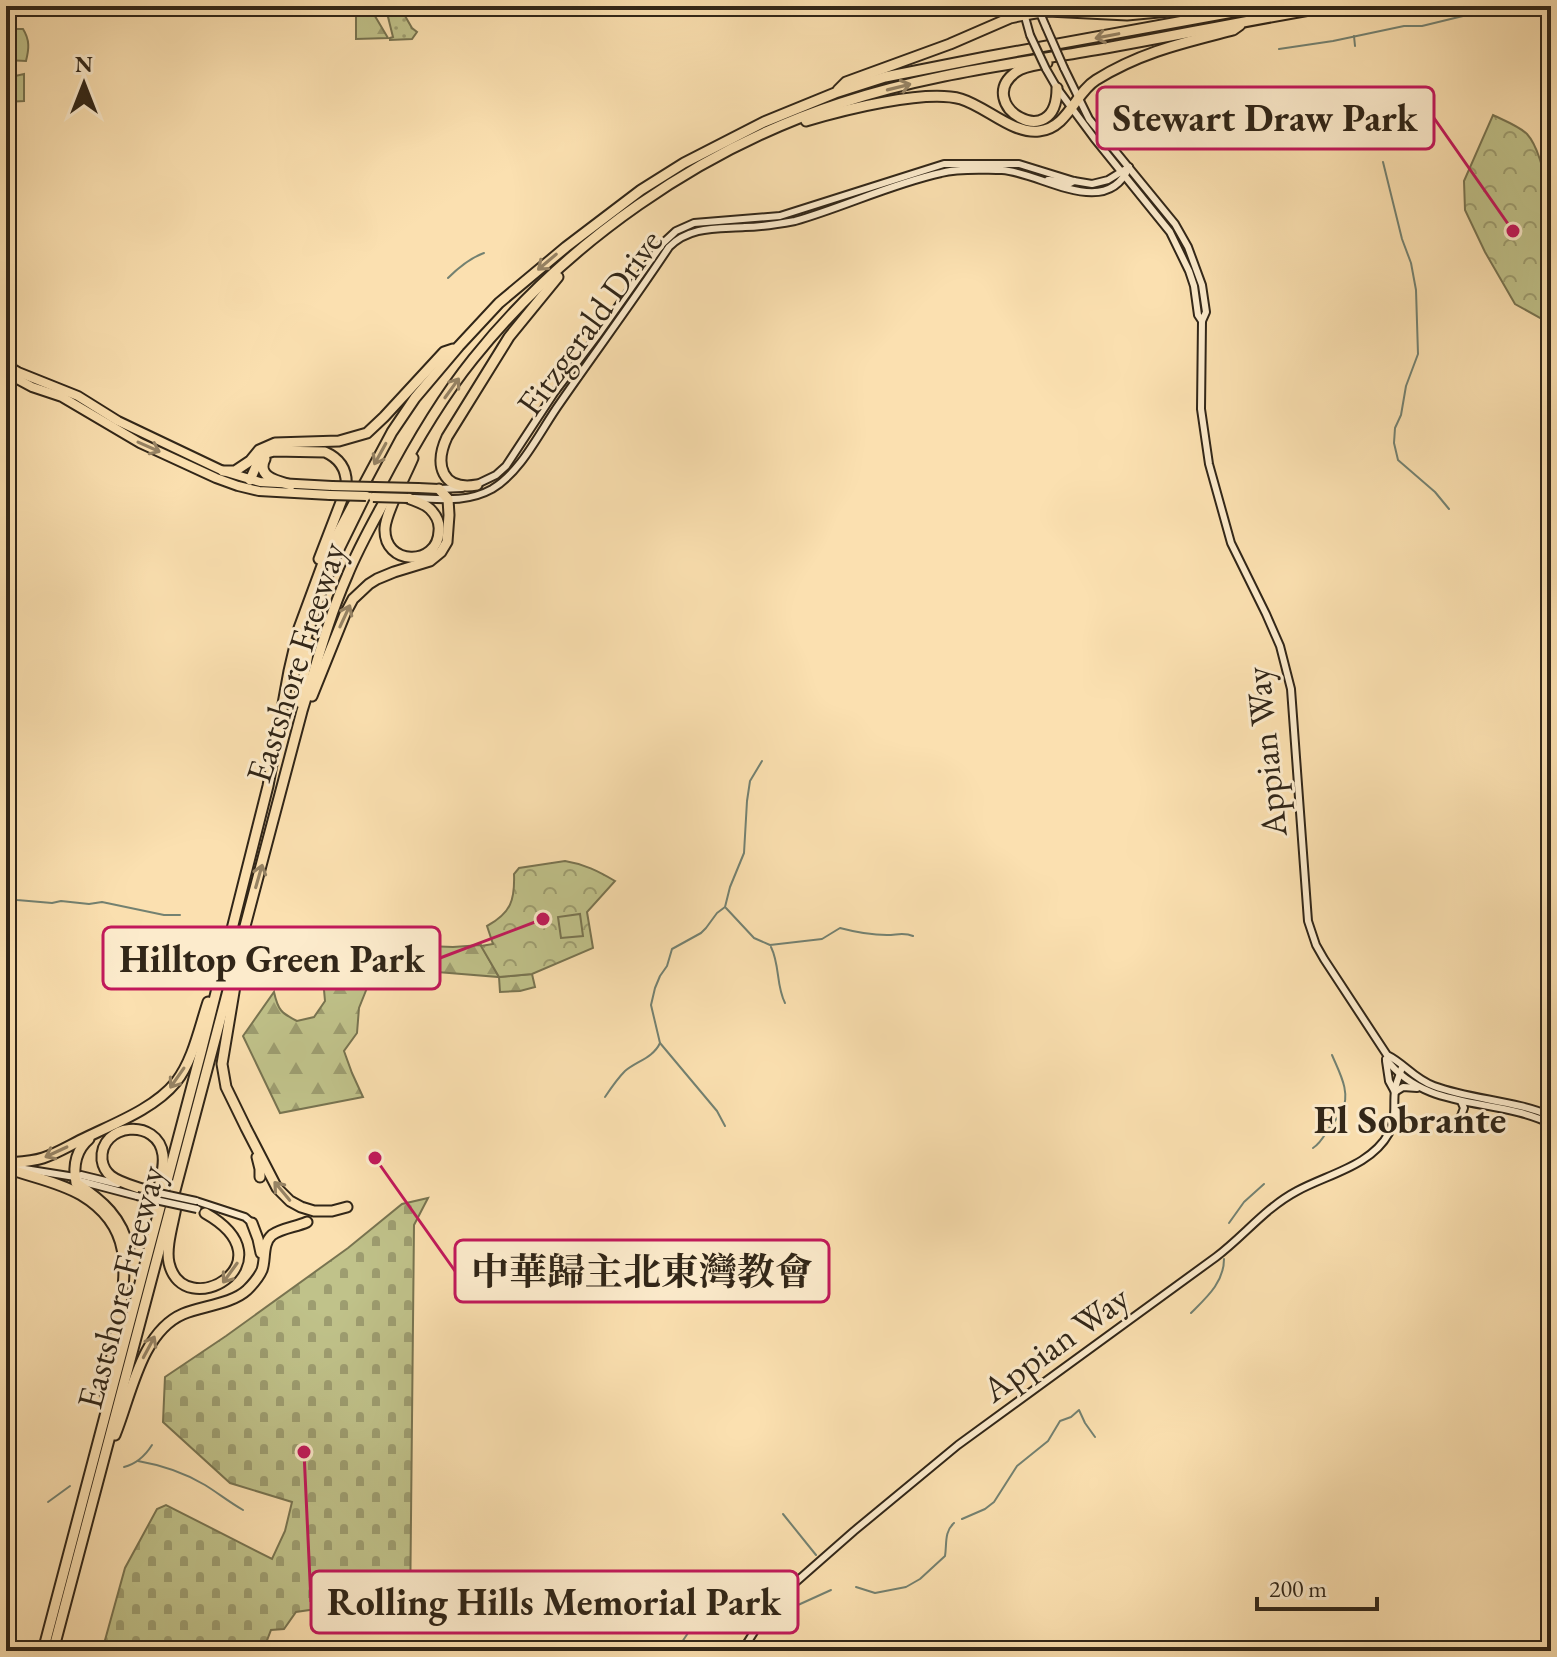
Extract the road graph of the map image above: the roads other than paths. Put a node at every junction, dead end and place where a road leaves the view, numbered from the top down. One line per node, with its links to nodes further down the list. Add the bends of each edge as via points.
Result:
1 (1011, 6): 8 (highway)
2 (1223, 6): 5 (highway, via 1127,15)
3 (1266, 6): 11 (highway, Eastshore Freeway, one-way to 11, via 942,65)
4 (1333, 6): 7 (highway, Eastshore Freeway)
5 (1038, 9): 6 (highway); 12 (main road, Appian Way, bridge)
6 (1023, 10): 8 (highway); 10 (main road, Appian Way, bridge)
7 (1247, 21): 9 (highway, Eastshore Freeway); 12 (highway, via 1233,30 1149,53 1097,79)
8 (984, 30): 11 (highway, via 846,82)
9 (1100, 48): 10 (highway, via 1020,70 1004,93 1014,115 1033,122 1049,115); 14 (highway, Eastshore Freeway, one-way to 9, via 794,119 893,88)
10 (1057, 88): 13 (main road, Appian Way)
11 (835, 93): 23 (highway, Eastshore Freeway, one-way to 23, via 752,128 641,190 499,303)
12 (1078, 98): 13 (highway); 15 (main road, Appian Way)
13 (1071, 109): 14 (highway, via 1036,132 957,98 912,98 849,109); 18 (main road, Appian Way)
14 (747, 141): 21 (highway, Eastshore Freeway, via 648,198)
15 (1129, 167): 18 (main road, Fitzgerald Drive); 22 (main road, Appian Way, via 1188,247 1202,285)
16 (1022, 173): 17 (main road); 19 (main road, Fitzgerald Drive); 37 (main road, Fitzgerald Drive, via 941,172 791,222 705,229 680,237 511,473 481,494)
17 (1050, 174): 20 (main road, Fitzgerald Drive); 32 (main road, Fitzgerald Drive, via 1010,163 944,164 780,216 684,226 662,244 506,466)
18 (1123, 174): 19 (main road, Fitzgerald Drive, via 1111,187 1094,192); 20 (main road, Fitzgerald Drive, via 1101,183); 22 (main road, Appian Way, via 1177,244)
19 (1045, 181): 20 (main road)
20 (1074, 181)
21 (573, 257): 26 (highway, Eastshore Freeway, one-way to 21, via 473,359); 32 (highway, via 509,337 441,448 440,467 449,480 459,486)
22 (1202, 321): 44 (main road, Appian Way, via 1201,409 1209,464 1231,543 1277,638 1291,689 1308,921 1324,959)
23 (459, 346): 28 (highway, via 444,352 367,433 339,441 275,443); 39 (highway, Eastshore Freeway, one-way to 39, via 392,432)
24 (6, 365): 29 (highway)
25 (6, 373): 34 (highway, one-way to 34, via 62,397 130,438 238,486 259,491)
26 (426, 426): 36 (highway, via 385,530 396,553 421,556 438,540 439,524 428,507); 40 (highway, Eastshore Freeway, via 345,579)
27 (280, 452): 30 (highway, via 262,457); 31 (highway, via 265,459 263,470); 39 (highway, via 331,454 347,479)
28 (250, 461): 29 (highway, via 235,471); 30 (highway)
29 (223, 471): 30 (highway)
30 (246, 479): 31 (highway)
31 (291, 485): 34 (highway)
32 (477, 485): 33 (main road)
33 (439, 489): 35 (highway, bridge); 37 (highway)
34 (331, 490): 35 (highway, bridge)
35 (371, 492): 36 (highway, bridge); 38 (highway)
36 (408, 498): 37 (main road, Fitzgerald Drive)
37 (448, 499): 40 (highway, one-way to 37, via 353,599 377,579 439,555 447,542)
38 (350, 533): 40 (highway, via 312,632); 41 (highway, via 322,589)
39 (311, 595): 41 (highway, Eastshore Freeway, via 289,671)
40 (302, 712): 42 (highway, Eastshore Freeway, one-way to 40)
41 (268, 786): 43 (highway, Eastshore Freeway)
42 (238, 952): 52 (highway, via 222,1064 226,1087); 54 (highway, Eastshore Freeway)
43 (218, 981): 53 (highway, one-way to 53, via 175,1083 153,1103); 64 (highway, Eastshore Freeway)
44 (1386, 1057): 45 (main road); 47 (main road, Appian Way)
45 (1399, 1071): 46 (main road); 47 (main road, Appian Way); 50 (main road, via 1436,1087)
46 (1420, 1088): 47 (main road); 48 (main road)
47 (1393, 1089): 72 (main road, Appian Way, via 1392,1126 1374,1152 1283,1199 1216,1257 949,1452 790,1587)
48 (1461, 1101): 49 (main road); 51 (main road)
49 (1461, 1116)
50 (1551, 1116)
51 (1551, 1124)
52 (246, 1128): 57 (highway); 59 (highway, one-way to 52, via 314,1211 290,1201 277,1188)
53 (102, 1130): 55 (highway, one-way to 55, via 44,1158); 56 (highway, via 79,1150)
54 (184, 1155): 60 (highway, one-way to 54, via 232,1233 237,1244 232,1274 213,1288 181,1282 169,1262); 67 (highway, Eastshore Freeway)
55 (6, 1166): 56 (main road); 65 (highway, via 77,1193 103,1213 124,1251)
56 (75, 1177): 58 (main road); 65 (highway, via 109,1208 126,1236 129,1264)
57 (260, 1177)
58 (141, 1193): 60 (main road, bridge); 64 (highway, via 104,1168 104,1148 123,1130 150,1133 163,1156)
59 (347, 1207)
60 (199, 1208): 62 (main road)
61 (307, 1222): 63 (highway, via 269,1238)
62 (252, 1223): 63 (highway, via 261,1255)
63 (253, 1283): 67 (highway, one-way to 63, via 153,1338 178,1316 235,1297)
64 (138, 1289): 66 (highway, Eastshore Freeway)
65 (123, 1295): 66 (highway)
66 (100, 1434): 68 (highway, Eastshore Freeway)
67 (100, 1472): 71 (highway, Eastshore Freeway)
68 (55, 1602): 69 (highway); 70 (highway, Eastshore Freeway)
69 (37, 1651)
70 (43, 1651)
71 (55, 1651)
72 (742, 1651)

